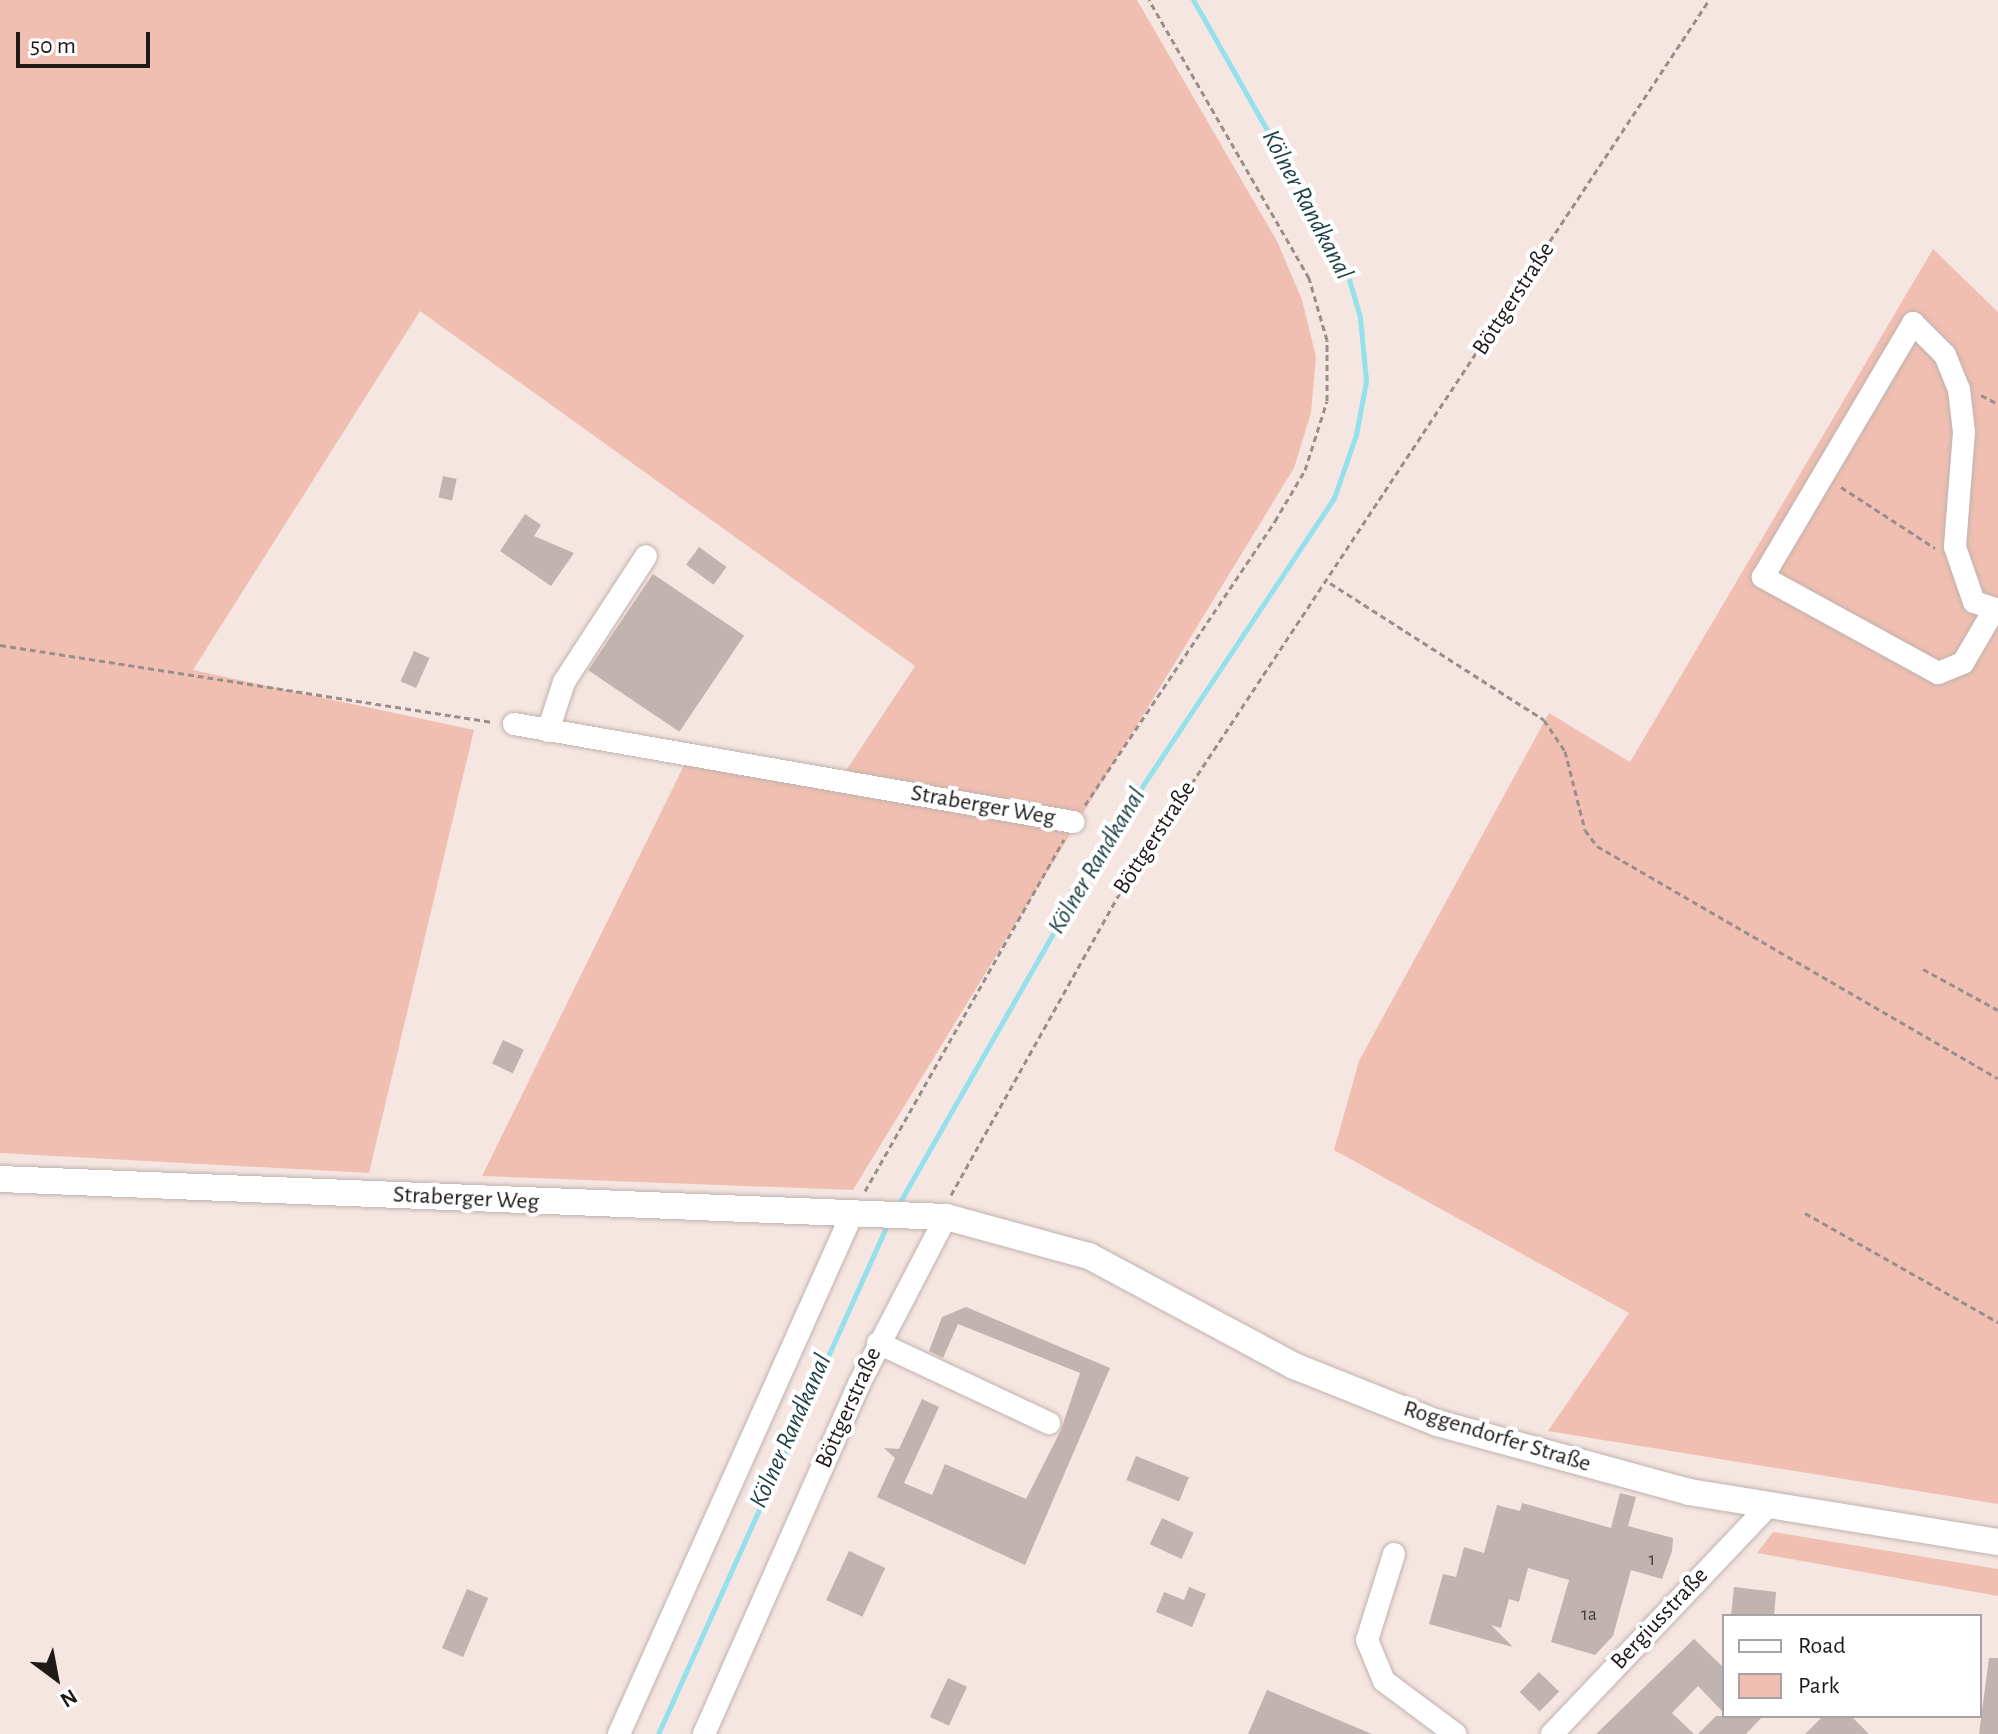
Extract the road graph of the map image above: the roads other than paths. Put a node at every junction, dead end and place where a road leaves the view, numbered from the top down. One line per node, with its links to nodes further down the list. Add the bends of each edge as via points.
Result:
1 (646, 556): 4 (street, via 564,682)
2 (1996, 610): 2 (street, via 1974,602 1959,563 1959,389 1945,355 1913,323 1763,577 1938,673 1963,663)
3 (514, 724): 4 (street, Straberger Weg)
4 (548, 731): 5 (street, Straberger Weg)
5 (1073, 822)
6 (0, 1179): 7 (main road, Straberger Weg)
7 (858, 1214): 8 (main road, Straberger Weg); 14 (street)
8 (940, 1216): 9 (street, Böttgerstraße); 11 (main road, Roggendorfer Straße, via 1089,1256 1294,1366 1437,1423 1689,1492)
9 (878, 1343): 10 (street); 15 (street, Böttgerstraße)
10 (1049, 1423)
11 (1769, 1505): 12 (main road, Roggendorfer Straße); 17 (street, Bergiusstraße)
12 (1998, 1542)
13 (1394, 1554): 16 (street, via 1367,1640 1384,1681)
14 (619, 1734)
15 (704, 1734)
16 (1455, 1734)
17 (1552, 1734)

